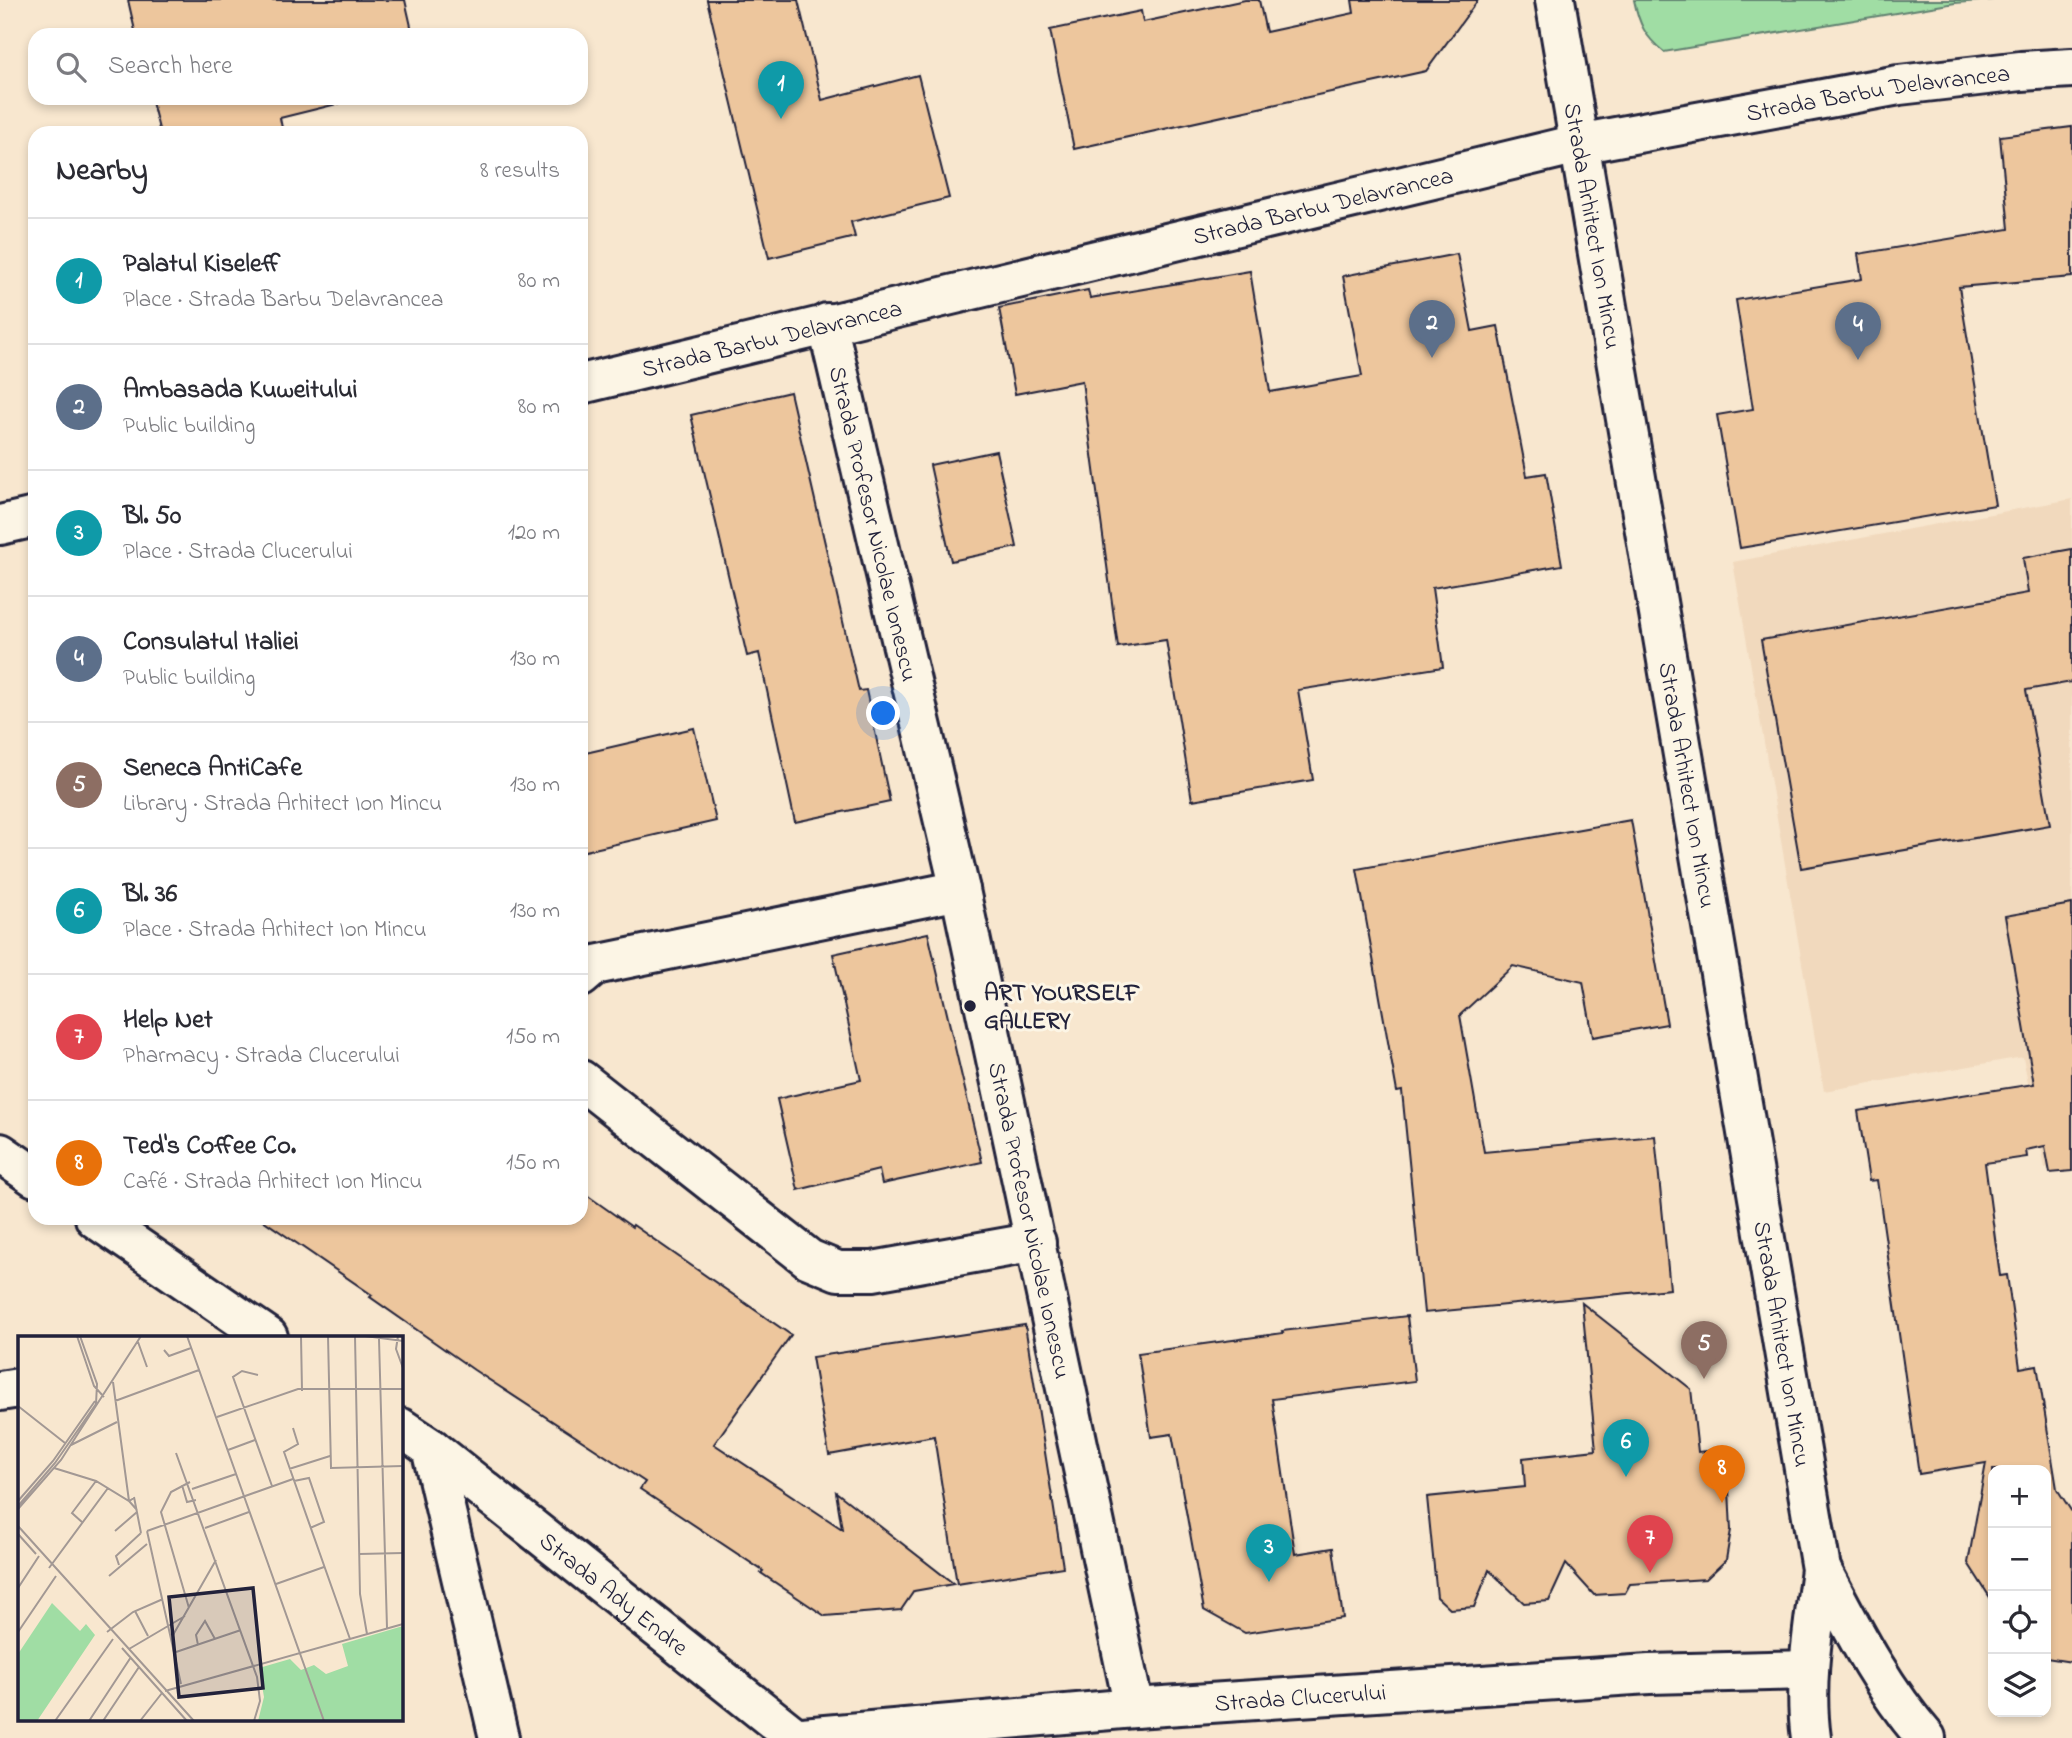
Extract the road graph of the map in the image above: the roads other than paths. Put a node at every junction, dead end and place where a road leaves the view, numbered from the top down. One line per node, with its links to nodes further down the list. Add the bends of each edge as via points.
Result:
1 (1555, 0): 3 (street, Strada Arhitect Ion Mincu)
2 (2072, 68): 3 (street, Strada Barbu Delavrancea, via 1899,85)
3 (1578, 144): 4 (street, Strada Barbu Delavrancea); 19 (street, Strada Arhitect Ion Mincu)
4 (827, 323): 5 (street, Strada Barbu Delavrancea); 8 (street, Strada Profesor Nicolae Ionescu)
5 (588, 382)
6 (28, 519): 7 (street)
7 (0, 525)
8 (960, 890): 9 (street, via 595,965); 14 (street, Strada Profesor Nicolae Ionescu)
9 (588, 971)
10 (588, 1085): 14 (street, via 809,1259 838,1270 873,1271)
11 (0, 1153): 12 (street)
12 (28, 1172)
13 (105, 1225): 15 (street)
14 (1036, 1242): 21 (street, Strada Profesor Nicolae Ionescu)
15 (267, 1336)
16 (18, 1388): 17 (street)
17 (0, 1391)
18 (416, 1438): 22 (street, Strada Ady Endre); 23 (street, Strada Ady Endre)
19 (1821, 1569): 20 (street, Strada Arhitect Ion Mincu); 25 (street, Strada Arhitect Ion Mincu, via 1856,1636)
20 (1808, 1670): 21 (street, Strada Clucerului, via 1649,1674); 24 (street, Strada Arhitect Ion Mincu)
21 (1134, 1709): 23 (street, Strada Clucerului)
22 (499, 1738)
23 (794, 1738)
24 (1811, 1738)
25 (1926, 1738)

